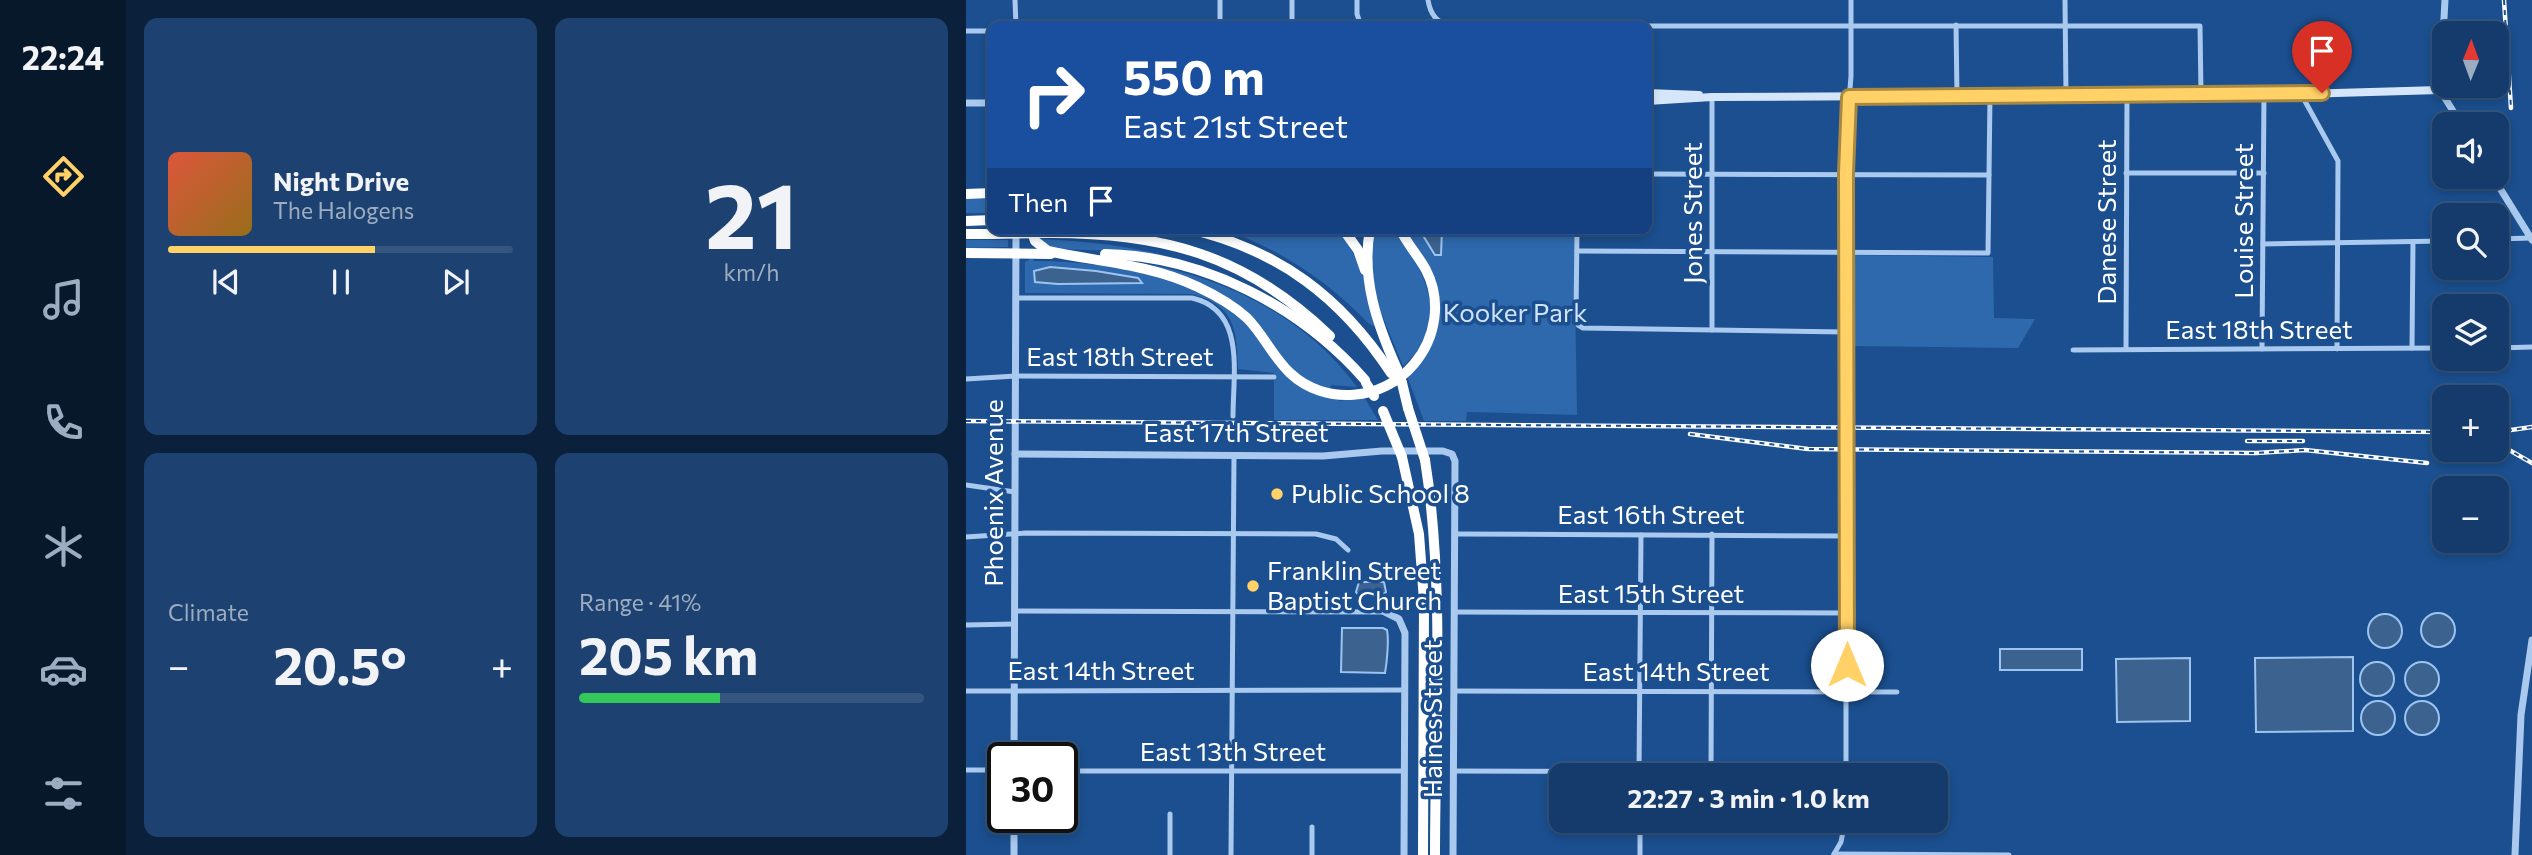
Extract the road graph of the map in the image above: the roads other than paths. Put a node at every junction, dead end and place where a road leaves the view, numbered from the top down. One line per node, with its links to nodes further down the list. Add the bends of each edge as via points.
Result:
1 (1016, 0): 9 (street)
2 (1220, 0): 10 (street)
3 (1292, 0): 11 (street)
4 (1357, 0): 12 (street)
5 (1427, 0): 13 (street)
6 (1851, 0): 15 (street)
7 (2065, 0): 17 (street)
8 (2445, 0): 14 (street)
9 (1016, 21)
10 (1220, 21)
11 (1292, 21)
12 (1359, 21)
13 (1440, 21)
14 (2444, 21)
15 (1851, 25): 16 (street); 18 (street); 31 (street)
16 (1956, 25): 17 (street); 28 (street)
17 (2065, 25): 23 (street, via 2200,26); 26 (street)
18 (1652, 26)
19 (966, 31): 20 (street)
20 (987, 31)
21 (2432, 90): 25 (main road)
22 (1652, 93): 30 (main road)
23 (2201, 94): 24 (main road); 27 (main road)
24 (2264, 94): 25 (main road); 38 (street, Louise Street)
25 (2301, 94): 60 (street, via 2338,161)
26 (2066, 95): 27 (main road); 29 (main road)
27 (2127, 95): 37 (street, Danese Street)
28 (1957, 96): 29 (main road); 31 (main road)
29 (1990, 96): 40 (street)
30 (1712, 97): 31 (main road); 32 (main road); 35 (street, Jones Street)
31 (1849, 97): 36 (street)
32 (1652, 101)
33 (966, 103): 34 (street)
34 (987, 103)
35 (1712, 173): 36 (street); 39 (street); 63 (street, Jones Street)
36 (1846, 173): 40 (street); 65 (street)
37 (2126, 173): 38 (street); 76 (street, Danese Street)
38 (2264, 173): 61 (street, Louise Street)
39 (1652, 174)
40 (1989, 175): 65 (street, via 1988,253)
41 (2500, 189): 57 (street)
42 (987, 193): 43 (highway)
43 (966, 194)
44 (966, 220): 45 (highway)
45 (987, 220)
46 (966, 234): 47 (highway, bridge)
47 (987, 234)
48 (1016, 235): 66 (street, Phoenix Avenue)
49 (1033, 235): 67 (highway, via 1041,247)
50 (1110, 235): 85 (highway, bridge, via 1186,248 1254,278 1297,306 1333,339)
51 (1209, 235): 80 (highway, via 1242,245 1299,275 1346,315)
52 (1347, 235): 68 (highway, via 1358,250)
53 (1369, 235): 68 (highway)
54 (1404, 235): 67 (highway, via 1435,293 1433,326 1408,370 1377,390 1356,394 1329,394 1301,382 1248,319 1200,288 1143,267)
55 (1577, 235): 62 (street)
56 (2509, 239): 57 (street)
57 (2531, 239)
58 (2432, 241): 59 (street)
59 (2413, 242): 60 (street); 72 (street)
60 (2339, 243): 61 (street); 78 (street)
61 (2263, 244): 77 (street, Louise Street)
62 (1577, 251): 63 (street); 70 (street, via 1576,318 1583,328)
63 (1712, 251): 65 (street); 70 (street, Jones Street)
64 (966, 253): 66 (highway)
65 (1846, 253): 71 (street)
66 (1016, 254): 67 (highway); 69 (street, Phoenix Avenue)
67 (1058, 254): 85 (highway, via 1146,258 1228,283 1309,327)
68 (1369, 283): 80 (highway)
69 (1016, 298): 81 (street, Phoenix Avenue); 82 (street, via 1192,298 1204,302 1219,311 1230,326)
70 (1712, 330): 71 (street)
71 (1845, 332): 97 (street)
72 (2412, 348): 73 (street, East 18th Street); 78 (street, East 18th Street)
73 (2432, 348)
74 (2509, 348): 75 (street)
75 (2532, 348)
76 (2126, 349): 77 (street, East 18th Street); 79 (street, East 18th Street)
77 (2262, 349): 78 (street, East 18th Street)
78 (2337, 349)
79 (2073, 350)
80 (1394, 371): 141 (highway, bridge, via 1425,460 1431,509 1436,595)
81 (1016, 376): 82 (street, East 18th Street); 84 (street, East 18th Street); 87 (street, Phoenix Avenue)
82 (1233, 377): 83 (street, East 18th Street); 86 (street)
83 (1274, 377)
84 (966, 379)
85 (1365, 382): 140 (highway, bridge, via 1402,457 1419,534 1424,601)
86 (1233, 416)
87 (1016, 454): 88 (street, East 17th Street); 91 (street, Phoenix Avenue)
88 (1234, 455): 89 (street, East 17th Street, via 1443,451); 92 (street)
89 (1454, 457): 94 (street, Haines Street)
90 (966, 485): 91 (street)
91 (1015, 492): 93 (street, Phoenix Avenue)
92 (1233, 533): 93 (street); 99 (street, via 1323,535); 101 (street)
93 (1015, 534): 98 (street); 100 (street, Phoenix Avenue)
94 (1455, 534): 96 (street, East 16th Street); 103 (street, Haines Street)
95 (1712, 534): 96 (street, East 16th Street); 97 (street, East 16th Street); 105 (street)
96 (1641, 535): 104 (street)
97 (1847, 536): 106 (street)
98 (966, 537)
99 (1348, 550)
100 (1015, 611): 101 (street); 107 (street, Phoenix Avenue)
101 (1232, 612): 102 (street); 111 (street)
102 (1385, 612): 112 (street, Haines Street, via 1399,619 1404,628)
103 (1454, 612): 104 (street, East 15th Street); 114 (street, Haines Street)
104 (1641, 613): 105 (street, East 15th Street); 115 (street)
105 (1712, 613): 106 (street, East 15th Street); 117 (street)
106 (1847, 613): 116 (street)
107 (1015, 624): 108 (street); 110 (street, Phoenix Avenue)
108 (966, 625)
109 (2532, 640): 148 (street, via 2521,715)
110 (1015, 690): 111 (street, East 14th Street); 113 (street, East 14th Street); 119 (street, Phoenix Avenue)
111 (1232, 690): 112 (street, East 14th Street); 126 (street)
112 (1405, 690): 127 (street, Haines Street)
113 (966, 691)
114 (1454, 691): 115 (street, East 14th Street); 128 (street, Haines Street)
115 (1639, 691): 117 (street, East 14th Street); 120 (street)
116 (1847, 691): 117 (street, East 14th Street); 118 (street, East 14th Street); 122 (street)
117 (1711, 692): 121 (street)
118 (1897, 692)
119 (1014, 742)
120 (1639, 763)
121 (1711, 763)
122 (1846, 763)
123 (966, 770): 124 (street)
124 (987, 770)
125 (1078, 771): 126 (street, East 13th Street)
126 (1231, 771): 127 (street, East 13th Street); 137 (street)
127 (1405, 771): 139 (street, Haines Street)
128 (1453, 771): 129 (street); 142 (street, Haines Street)
129 (1549, 773)
130 (1170, 814): 136 (street)
131 (1312, 827): 138 (street)
132 (1014, 833): 135 (street)
133 (1640, 833): 143 (street)
134 (1843, 833): 144 (street)
135 (1014, 855)
136 (1170, 855)
137 (1231, 855)
138 (1312, 855)
139 (1404, 855)
140 (1423, 855)
141 (1435, 855)
142 (1453, 855)
143 (1640, 855)
144 (1834, 855): 145 (street)
145 (1876, 855): 146 (street)
146 (1954, 855): 147 (street)
147 (2009, 855)
148 (2515, 855)

